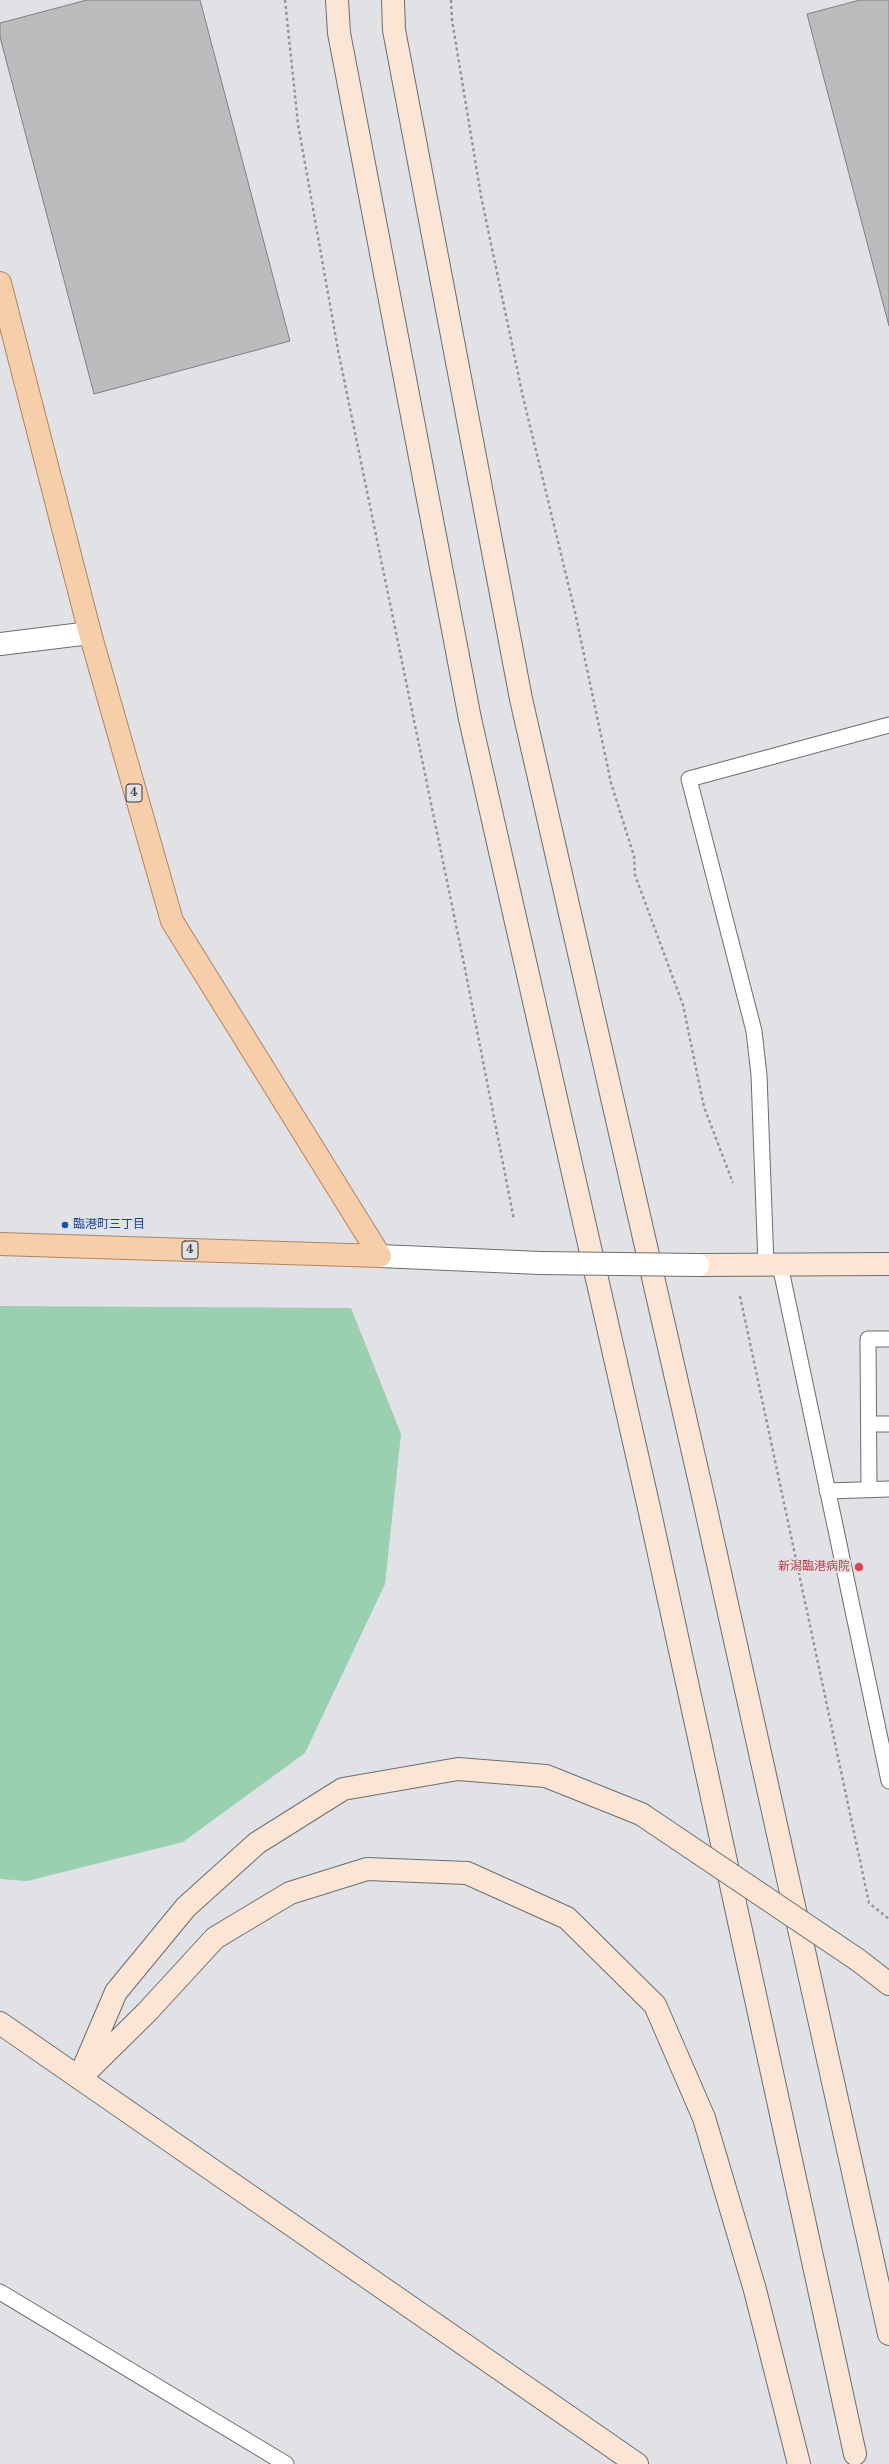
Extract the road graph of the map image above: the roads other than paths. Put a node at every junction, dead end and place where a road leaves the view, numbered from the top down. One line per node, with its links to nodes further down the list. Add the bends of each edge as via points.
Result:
1 (338, 0): 23 (street, via 338,33 470,719 647,1500)
2 (393, 0): 22 (street, via 394,30 521,700 703,1496)
3 (0, 283): 4 (main road, 4)
4 (90, 633): 5 (street); 8 (main road, 4, via 172,921)
5 (0, 644)
6 (889, 725): 10 (lane, via 689,779 754,1031)
7 (0, 1244): 8 (main road, 4)
8 (380, 1256): 10 (street, bridge, via 540,1263)
9 (889, 1264): 10 (street)
10 (773, 1265): 15 (lane)
11 (889, 1339): 12 (lane, via 868,1339)
12 (869, 1424): 13 (lane); 16 (lane)
13 (889, 1424)
14 (889, 1489): 16 (lane)
15 (827, 1490): 16 (lane); 17 (lane)
16 (869, 1490)
17 (889, 1781)
18 (889, 1984): 20 (street, bridge, via 858,1960 641,1814 546,1776 458,1769 342,1790 257,1843 186,1907 116,1992)
19 (0, 2023): 20 (street)
20 (80, 2078): 25 (street); 26 (street, via 148,2012 215,1938 290,1893 368,1869 467,1873 567,1918 655,2006 704,2118 755,2290)
21 (0, 2292): 24 (lane)
22 (889, 2334)
23 (855, 2454)
24 (286, 2464)
25 (637, 2464)
26 (799, 2464)

